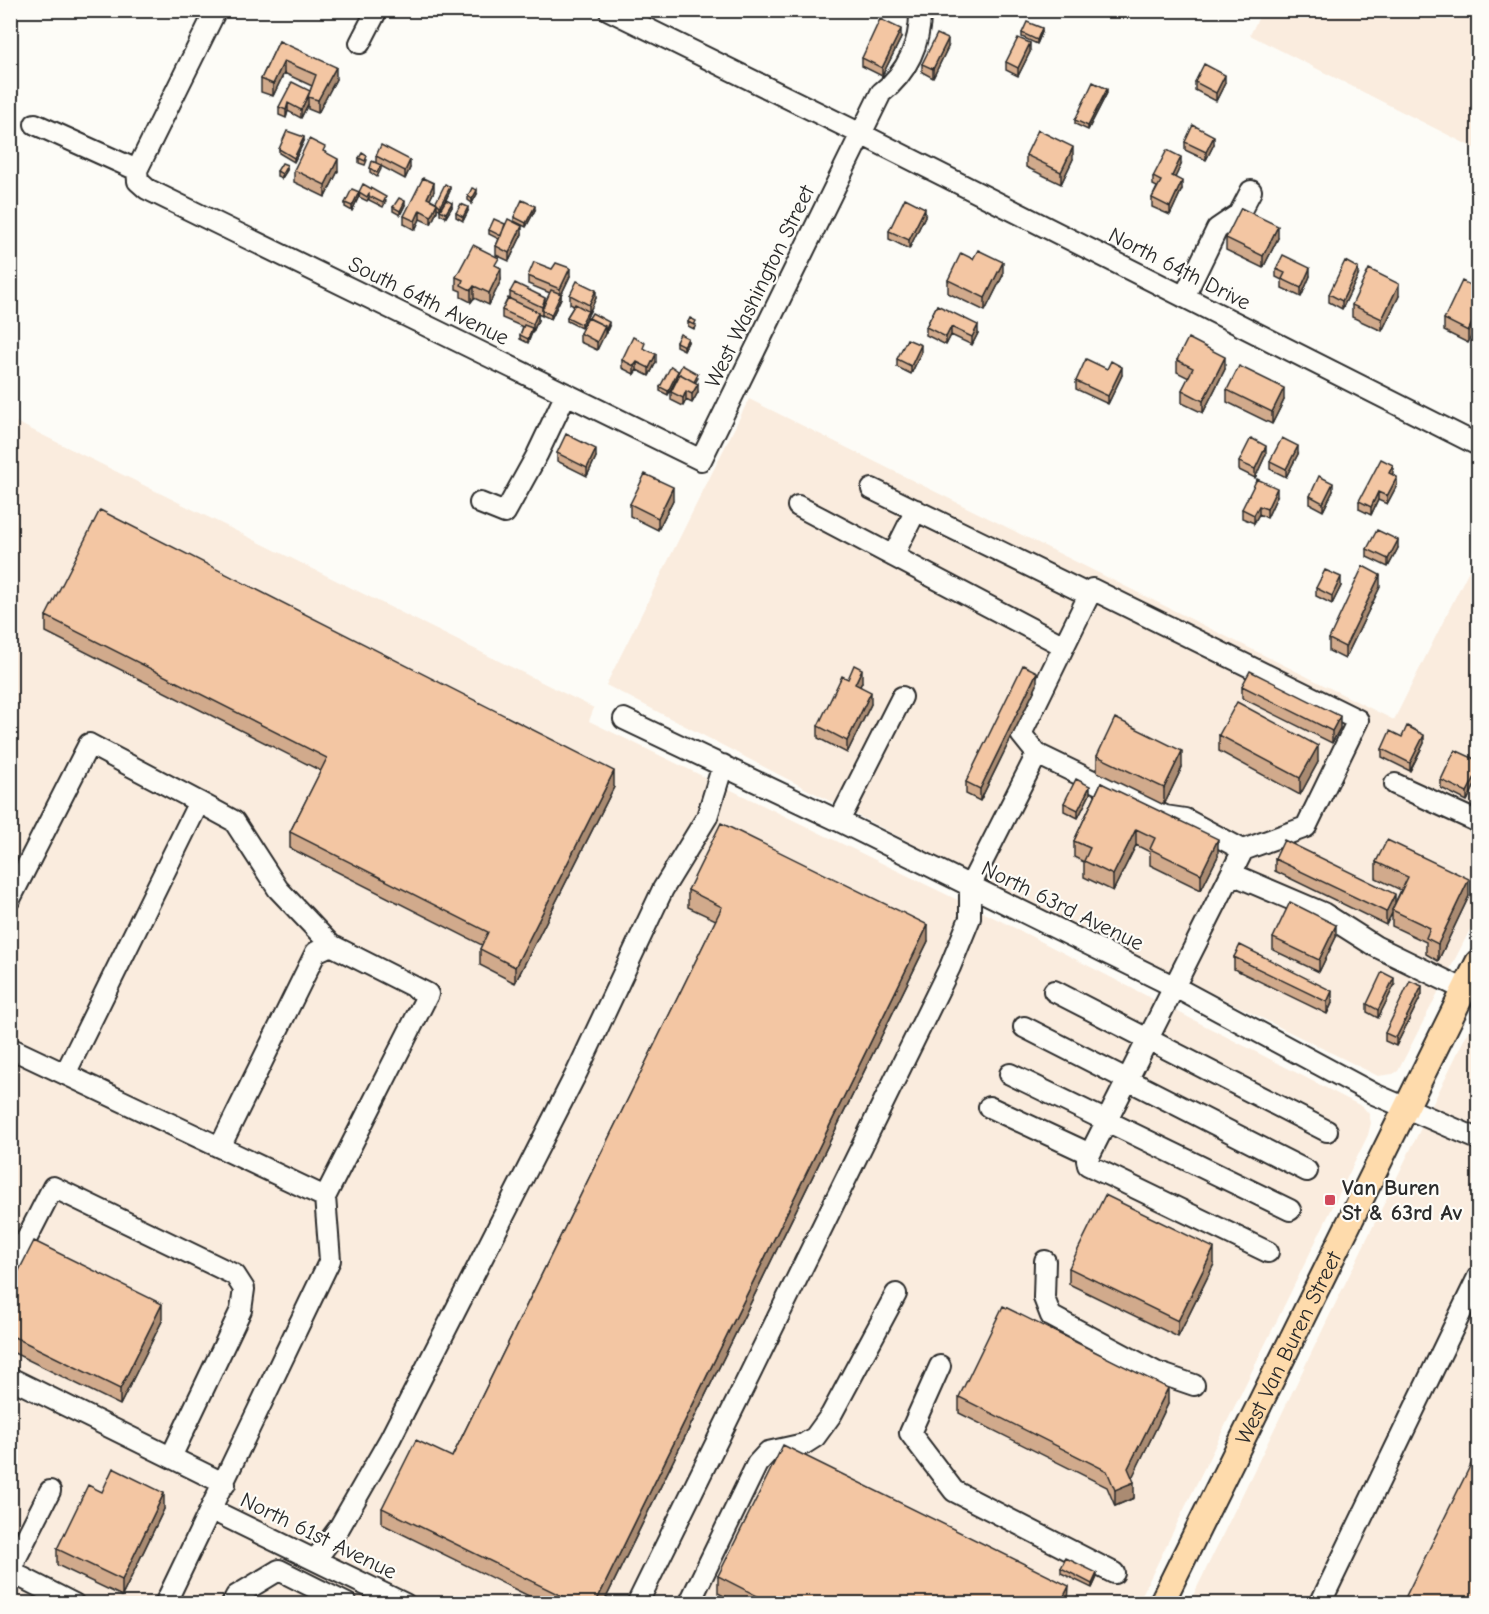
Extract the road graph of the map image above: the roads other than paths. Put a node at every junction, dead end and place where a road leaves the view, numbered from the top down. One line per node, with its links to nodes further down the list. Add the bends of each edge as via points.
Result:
1 (216, 10): 8 (street)
2 (377, 10): 5 (street)
3 (920, 10): 7 (street, West Washington Street, via 920,30 909,62 881,93)
4 (611, 11): 7 (street, North 64th Drive)
5 (360, 43)
6 (35, 124): 8 (street, South 64th Avenue)
7 (861, 134): 10 (street, North 64th Drive); 13 (street, West Washington Street)
8 (137, 176): 11 (street, South 64th Avenue, via 147,189)
9 (1251, 191): 10 (street, via 1239,214 1217,229)
10 (1184, 297): 12 (street, North 64th Drive)
11 (566, 394): 13 (street, South 64th Avenue); 15 (street, via 505,513)
12 (1479, 445)
13 (701, 460)
14 (872, 489): 17 (street)
15 (480, 503)
16 (798, 506): 18 (street)
17 (916, 510): 18 (street); 19 (street)
18 (893, 556): 20 (street)
19 (1089, 595): 20 (street); 29 (street, via 1092,589 1358,720 1306,827)
20 (1064, 646): 23 (street, via 1021,734)
21 (902, 697): 27 (street)
22 (624, 719): 24 (street, North 63rd Avenue)
23 (1037, 754): 29 (street, via 1165,816 1185,819); 31 (street)
24 (723, 765): 27 (street, North 63rd Avenue); 66 (street, via 707,816 663,889 571,1083 422,1376 339,1528)
25 (1395, 784): 28 (street)
26 (199, 802): 32 (street, via 89,744); 33 (street, via 234,821 278,889); 41 (street)
27 (839, 821): 31 (street, North 63rd Avenue)
28 (1479, 822)
29 (1243, 850): 30 (street)
30 (1232, 874): 35 (street); 36 (street, via 1323,914 1375,946)
31 (970, 886): 35 (street, North 63rd Avenue); 73 (street, via 970,918 950,967)
32 (10, 899)
33 (331, 945): 49 (street, via 316,952); 52 (street, via 428,994)
34 (1479, 962): 36 (main road, West Van Buren Street)
35 (1175, 987): 39 (street); 45 (street, North 63rd Avenue, via 1308,1061)
36 (1465, 990): 45 (main road, West Van Buren Street)
37 (1054, 992): 39 (street)
38 (1024, 1027): 43 (street)
39 (1148, 1040): 43 (street); 47 (street)
40 (10, 1048): 41 (street)
41 (65, 1074): 49 (street)
42 (1010, 1074): 46 (street)
43 (1128, 1080): 46 (street); 51 (street)
44 (989, 1107): 50 (street)
45 (1407, 1107): 48 (street, North 63rd Avenue); 75 (main road, West Van Buren Street)
46 (1107, 1122): 50 (street); 53 (street)
47 (1327, 1131)
48 (1479, 1139)
49 (220, 1147): 52 (street)
50 (1090, 1154): 54 (street, via 1088,1165)
51 (1307, 1171)
52 (325, 1197): 63 (street, via 330,1260)
53 (1290, 1210)
54 (1268, 1252)
55 (1045, 1261): 61 (street, via 1044,1298 1051,1316 1156,1372)
56 (10, 1271): 62 (street, via 53,1186 236,1275 244,1289 241,1310)
57 (1479, 1276): 76 (street)
58 (896, 1294): 74 (street, via 831,1415 815,1437 804,1444 768,1452 757,1464)
59 (940, 1366): 67 (street, via 910,1433 954,1491)
60 (10, 1378): 62 (street)
61 (1194, 1385)
62 (171, 1457): 63 (street)
63 (225, 1484): 65 (street)
64 (50, 1491): 69 (street, via 14,1569 19,1576)
65 (212, 1510): 66 (street, North 61st Avenue); 68 (street)
66 (316, 1559): 72 (street, North 61st Avenue)
67 (1114, 1573)
68 (173, 1601)
69 (74, 1604)
70 (232, 1604): 71 (street, via 236,1596 279,1570)
71 (346, 1604)
72 (405, 1604)
73 (637, 1604)
74 (689, 1604)
75 (1161, 1604)
76 (1320, 1604)

